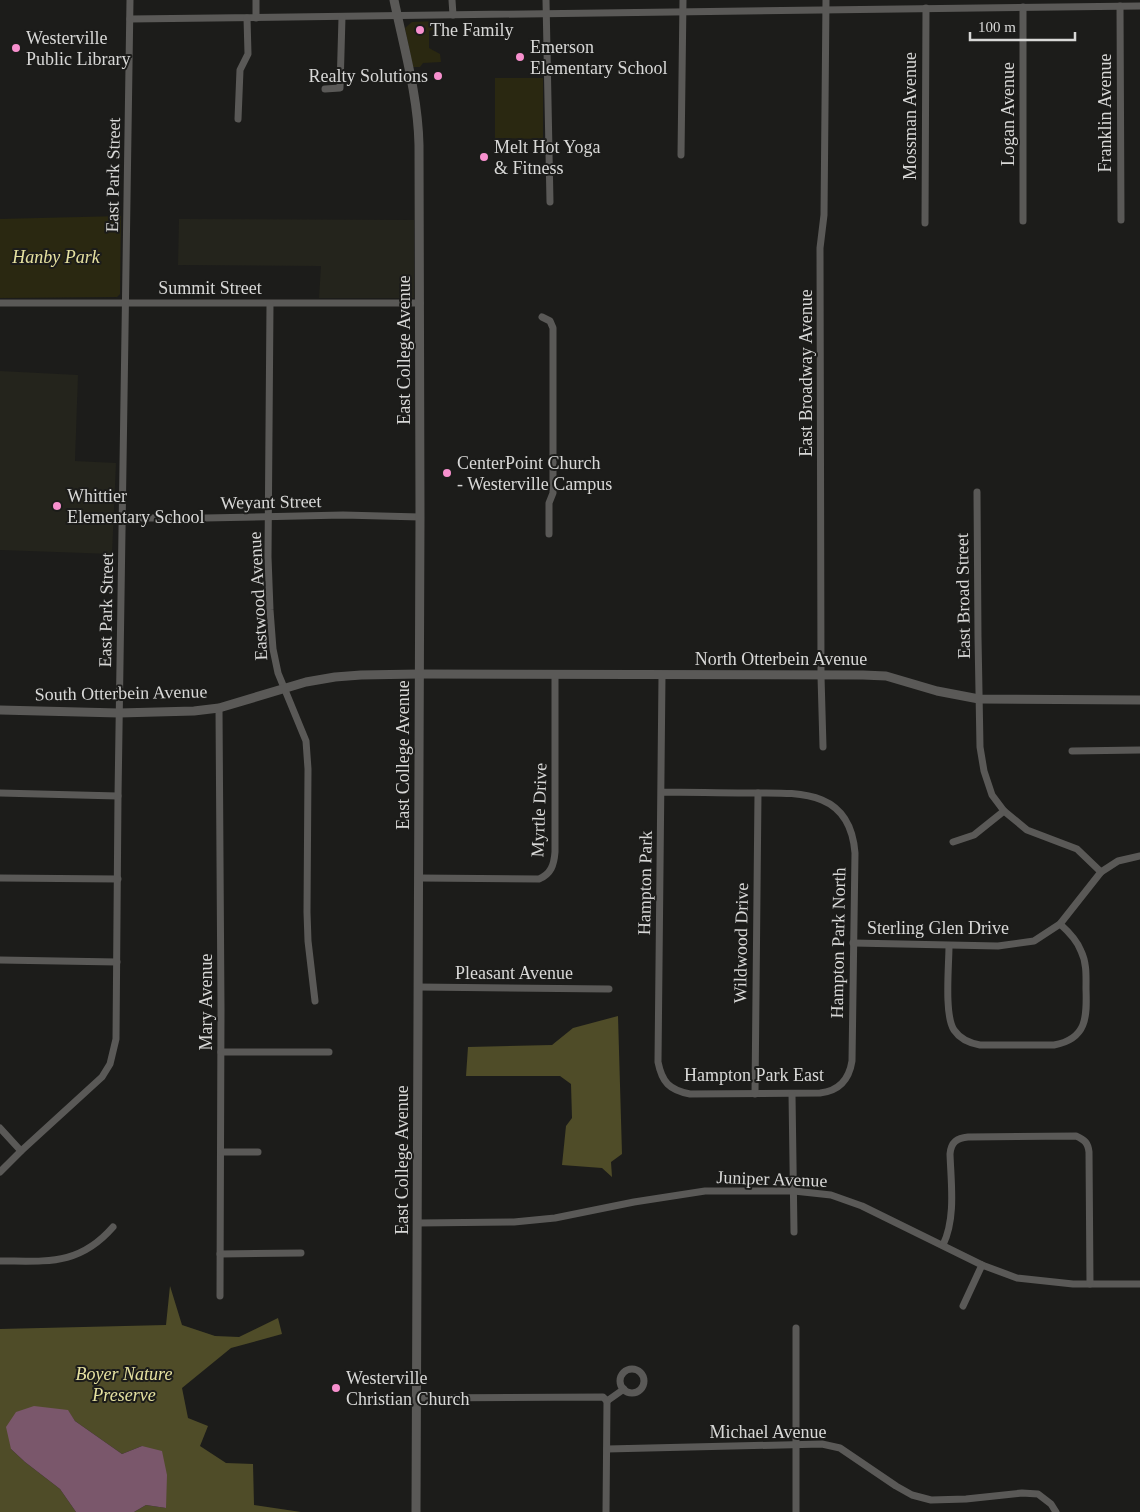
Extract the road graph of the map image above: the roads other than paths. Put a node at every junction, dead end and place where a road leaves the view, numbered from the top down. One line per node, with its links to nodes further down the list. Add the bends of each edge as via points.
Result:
1 (130, 0): 21 (street, East Park Street)
2 (256, 0): 20 (street)
3 (394, 0): 18 (street, East College Avenue)
4 (452, 0): 16 (street)
5 (546, 0): 15 (street)
6 (683, 0): 14 (street)
7 (826, 0): 13 (street, East Broadway Avenue)
8 (1053, 3): 9 (street); 11 (street)
9 (1120, 6): 10 (street); 26 (street, Franklin Avenue)
10 (1140, 6)
11 (1023, 7): 12 (street); 27 (street, Logan Avenue)
12 (926, 8): 13 (street); 28 (street, Mossman Avenue)
13 (826, 9): 14 (street); 42 (street, East Broadway Avenue, via 824,215 820,248)
14 (683, 12): 15 (street); 24 (street)
15 (547, 13): 16 (street); 25 (street)
16 (453, 15): 18 (street)
17 (342, 16): 18 (street); 20 (street); 22 (street, via 340,88)
18 (397, 16): 31 (street, East College Avenue, via 418,123)
19 (247, 18): 20 (street); 21 (street); 23 (street, via 248,54 240,70)
20 (256, 18)
21 (130, 19): 30 (street, East Park Street)
22 (325, 89)
23 (238, 119)
24 (681, 155)
25 (550, 202)
26 (1121, 220)
27 (1023, 221)
28 (925, 223)
29 (0, 303): 30 (street, Summit Street)
30 (125, 303): 32 (street, Summit Street); 37 (street, East Park Street)
31 (420, 303): 32 (street, Summit Street); 36 (street, East College Avenue)
32 (270, 304): 35 (street, Eastwood Avenue)
33 (542, 317): 38 (street, via 550,321 553,328 553,493)
34 (977, 492): 44 (street, East Broad Street)
35 (269, 516): 36 (street, Weyant Street); 37 (street, Weyant Street); 43 (street, Eastwood Avenue, via 273,648)
36 (420, 517): 39 (street, East College Avenue)
37 (122, 518): 48 (street, East Park Street)
38 (549, 534)
39 (419, 674): 40 (street, North Otterbein Avenue); 43 (street, South Otterbein Avenue, via 335,677); 61 (street, East College Avenue)
40 (555, 675): 41 (street, North Otterbein Avenue); 61 (street, Myrtle Drive, via 554,860 549,873 538,879)
41 (662, 676): 42 (street, North Otterbein Avenue); 52 (street, Hampton Park)
42 (821, 676): 44 (street, North Otterbein Avenue, via 886,676); 49 (street, East Broadway Avenue)
43 (284, 689): 46 (street, South Otterbein Avenue); 70 (street, Eastwood Avenue, via 306,741 306,912)
44 (980, 699): 45 (street, North Otterbein Avenue); 56 (street, East Broad Street, via 980,747 984,771 992,795)
45 (1140, 700)
46 (219, 708): 48 (street, South Otterbein Avenue); 71 (street, Mary Avenue)
47 (0, 710): 48 (street, South Otterbein Avenue)
48 (119, 713): 55 (street, East Park Street)
49 (822, 747)
50 (1140, 750): 51 (street)
51 (1072, 751)
52 (661, 792): 54 (street); 73 (street, Hampton Park, via 658,1062 661,1076)
53 (0, 793): 55 (street)
54 (758, 793): 64 (street, Hampton Park North, via 806,794 830,804 845,820 854,844); 75 (street, Wildwood Drive)
55 (118, 796): 62 (street, East Park Street)
56 (1004, 811): 57 (street, via 974,835); 59 (street, East Broad Street, via 1027,830 1077,850)
57 (953, 842)
58 (1140, 856): 59 (street, Sterling Glen Drive, via 1118,862)
59 (1101, 872): 63 (street, Sterling Glen Drive)
60 (0, 878): 62 (street)
61 (419, 878): 68 (street, East College Avenue)
62 (118, 879): 67 (street, East Park Street)
63 (1060, 924): 65 (street, Sterling Glen Drive, via 1034,940 998,946); 65 (street, via 1077,943 1086,976 1085,1021 1077,1035 1062,1043 980,1045 960,1038 951,1025 948,1010)
64 (853, 943): 65 (street, Sterling Glen Drive); 74 (street, Hampton Park North, via 852,1061 848,1076)
65 (949, 946)
66 (0, 960): 67 (street)
67 (117, 962): 78 (street, East Park Street, via 116,1039 110,1064 91,1088)
68 (418, 987): 69 (street, Pleasant Avenue); 83 (street, East College Avenue)
69 (609, 989)
70 (315, 1001)
71 (221, 1052): 72 (street); 79 (street, Mary Avenue)
72 (329, 1052)
73 (670, 1087): 75 (street, Hampton Park East, via 690,1094)
74 (839, 1087): 76 (street, Hampton Park East, via 824,1092)
75 (754, 1094): 76 (street, Hampton Park East)
76 (792, 1094): 82 (street)
77 (0, 1128): 78 (street)
78 (20, 1151): 81 (street, East Park Street)
79 (221, 1152): 80 (street); 88 (street, Mary Avenue)
80 (258, 1152)
81 (0, 1172)
82 (794, 1191): 83 (street, Juniper Avenue, via 705,1192 514,1222); 85 (street); 86 (street, Juniper Avenue, via 830,1195 862,1206)
83 (418, 1223): 97 (street, East College Avenue)
84 (113, 1227): 89 (street, via 90,1248 73,1256 54,1260)
85 (794, 1232)
86 (942, 1245): 90 (street, Juniper Avenue); 91 (street, via 948,1234 951,1211 950,1154 954,1141 968,1136 1076,1136 1084,1139 1089,1152)
87 (301, 1253): 88 (street)
88 (220, 1254): 93 (street, Mary Avenue)
89 (0, 1261)
90 (982, 1265): 91 (street, Juniper Avenue, via 1016,1278); 94 (street)
91 (1090, 1284): 92 (street, Juniper Avenue)
92 (1140, 1284)
93 (220, 1296)
94 (963, 1306)
95 (796, 1328): 99 (street)
96 (624, 1389): 98 (street)
97 (417, 1398): 98 (street, via 603,1398); 101 (street, East College Avenue)
98 (607, 1402): 100 (street)
99 (795, 1444): 100 (street, Michael Avenue); 103 (street); 104 (street, Michael Avenue, via 840,1448 896,1486 931,1500 1038,1494)
100 (607, 1449): 102 (street)
101 (416, 1512)
102 (606, 1512)
103 (796, 1512)
104 (1056, 1512)

